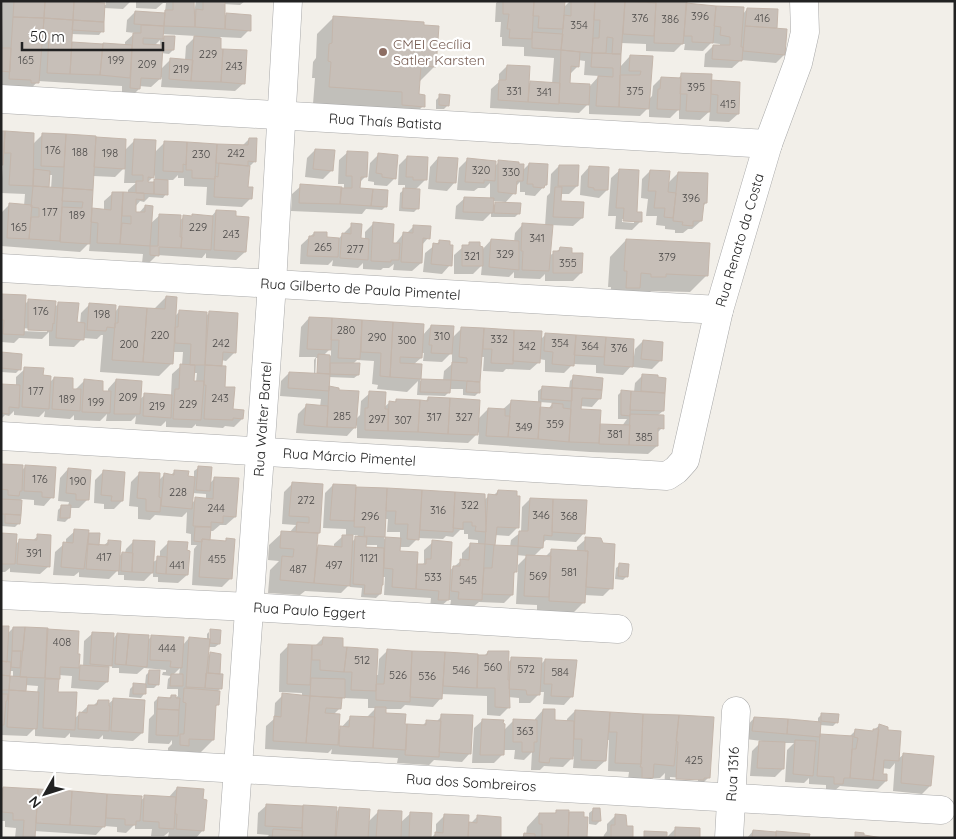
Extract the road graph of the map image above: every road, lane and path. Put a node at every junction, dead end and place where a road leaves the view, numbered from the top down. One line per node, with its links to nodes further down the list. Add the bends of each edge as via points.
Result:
1 (288, 1): 4 (street, Rua Walter Bartel)
2 (804, 1): 5 (street, Rua Renato da Costa, via 803,40 786,99)
3 (1, 99): 4 (street, Rua Thaís Batista)
4 (281, 116): 5 (street, Rua Thaís Batista); 7 (street, Rua Walter Bartel)
5 (768, 144): 8 (street, Rua Renato da Costa)
6 (1, 268): 7 (street, Rua Gilberto de Paula Pimentel)
7 (272, 284): 8 (street, Rua Gilberto de Paula Pimentel); 10 (street, Rua Walter Bartel)
8 (719, 310): 11 (street, Rua Renato da Costa, via 685,460)
9 (1, 436): 10 (street, Rua Márcio Pimentel)
10 (261, 452): 11 (street, Rua Márcio Pimentel); 13 (street, Rua Walter Bartel)
11 (667, 476)
12 (1, 596): 13 (street, Rua Paulo Eggert)
13 (249, 607): 14 (street, Rua Paulo Eggert); 17 (street, Rua Walter Bartel)
14 (618, 629)
15 (736, 711): 18 (street, Rua 1316)
16 (1, 755): 17 (street, Rua dos Sombreiros)
17 (239, 769): 18 (street, Rua dos Sombreiros); 20 (street, Rua Walter Bartel)
18 (731, 799): 19 (street, Rua dos Sombreiros); 21 (street, Rua 1316)
19 (941, 810)
20 (233, 838)
21 (729, 838)

